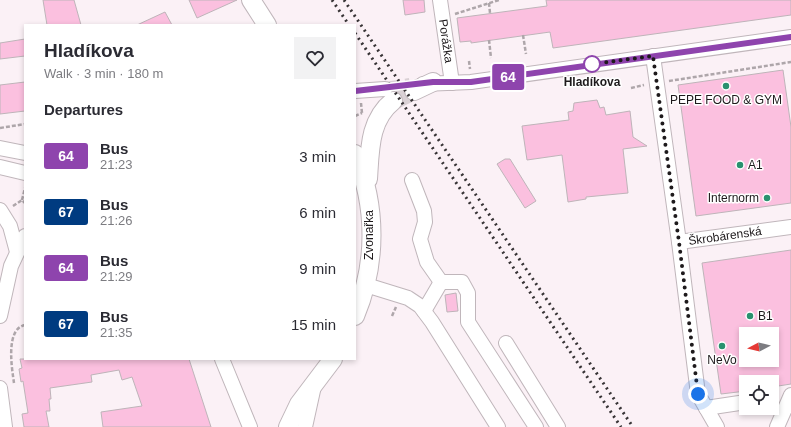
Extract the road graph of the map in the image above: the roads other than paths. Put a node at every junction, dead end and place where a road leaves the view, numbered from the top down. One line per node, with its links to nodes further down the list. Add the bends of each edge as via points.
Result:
1 (250, 0): 3 (main road)
2 (440, 0): 7 (street, Porážka)
3 (266, 24)
4 (791, 37): 5 (street)
5 (653, 56): 7 (street); 21 (street, Škrobárenská)
6 (433, 82): 7 (street); 8 (main road)
7 (452, 83)
8 (412, 88)
9 (356, 91): 10 (street)
10 (389, 95): 17 (main road, via 372,135)
11 (0, 148): 12 (street)
12 (24, 153)
13 (356, 157): 17 (main road, Zvonařka)
14 (0, 167): 15 (street)
15 (24, 173)
16 (412, 180): 24 (street, via 424,211 425,222 420,239 426,262)
17 (368, 194): 25 (main road, Zvonařka, via 372,247)
18 (4, 209): 22 (street)
19 (791, 227): 21 (street, Škrobárenská)
20 (24, 238): 22 (street)
21 (679, 242): 36 (street, via 698,394)
22 (17, 252): 23 (street)
23 (4, 278): 28 (street)
24 (441, 282): 26 (street); 42 (street, via 462,282 468,293 468,322)
25 (366, 285): 26 (street, via 408,298); 27 (main road, Zvonařka)
26 (424, 311): 41 (street)
27 (356, 313)
28 (0, 316)
29 (506, 343): 43 (street)
30 (222, 360): 38 (street)
31 (332, 360): 32 (main road)
32 (315, 384): 39 (main road, via 299,404); 40 (street)
33 (0, 388): 37 (street)
34 (791, 395): 45 (street)
35 (739, 403): 36 (street)
36 (706, 408): 44 (street)
37 (5, 427)
38 (250, 427)
39 (288, 427)
40 (306, 427)
41 (498, 427)
42 (536, 427)
43 (558, 427)
44 (717, 427)
45 (777, 427)

